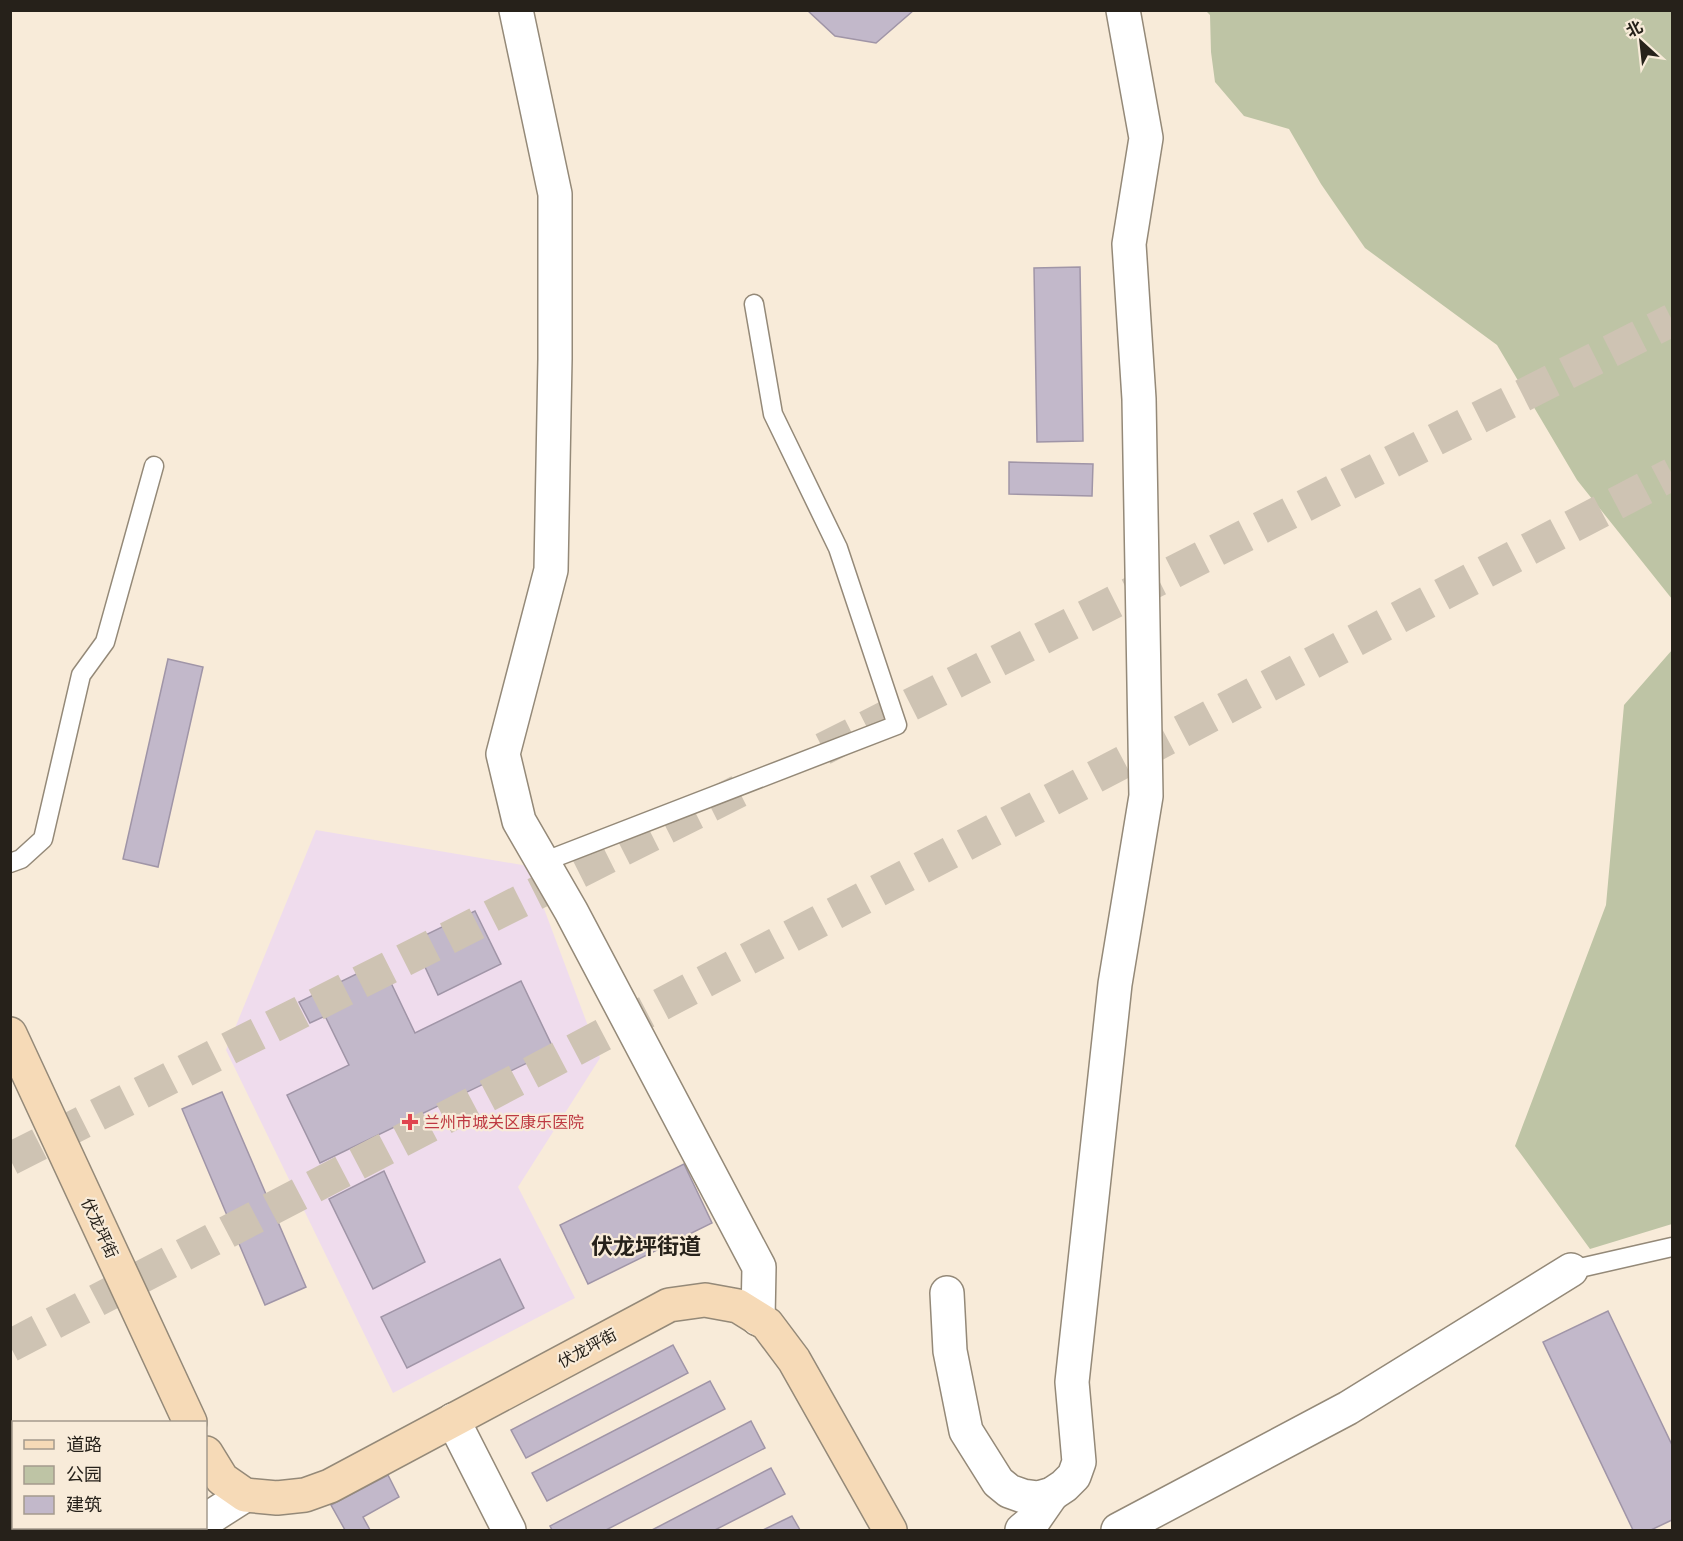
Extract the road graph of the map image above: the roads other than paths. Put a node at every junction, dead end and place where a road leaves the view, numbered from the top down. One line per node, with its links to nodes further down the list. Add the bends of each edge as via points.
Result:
1 (516, 10): 5 (street, via 555,194 555,371 551,570 503,754 519,821)
2 (1123, 10): 15 (street, via 1146,138 1129,244 1139,399 1146,796 1115,984 1072,1382 1079,1462 1074,1476)
3 (754, 304): 5 (lane, via 773,414 838,548 897,725)
4 (154, 466): 6 (lane, via 105,642 81,675 43,839 21,859)
5 (543, 862): 11 (street, via 759,1267)
6 (10, 863)
7 (10, 1034): 13 (main road, 伏龙坪街)
8 (1672, 1247): 9 (lane)
9 (1571, 1270): 21 (street, via 1348,1408)
10 (946, 1293): 15 (street, via 950,1351 966,1431 998,1482 1009,1491 1038,1498)
11 (758, 1318): 12 (main road, 伏龙坪街, via 738,1306 705,1300 669,1305); 19 (main road, 伏龙坪街, via 795,1360)
12 (453, 1420): 16 (main road, 伏龙坪街, via 321,1489 286,1497); 18 (street)
13 (190, 1421)
14 (207, 1455): 16 (main road, via 222,1479)
15 (1052, 1494): 20 (street)
16 (245, 1496): 17 (street)
17 (207, 1519)
18 (509, 1530)
19 (890, 1530)
20 (1022, 1530)
21 (1118, 1530)

